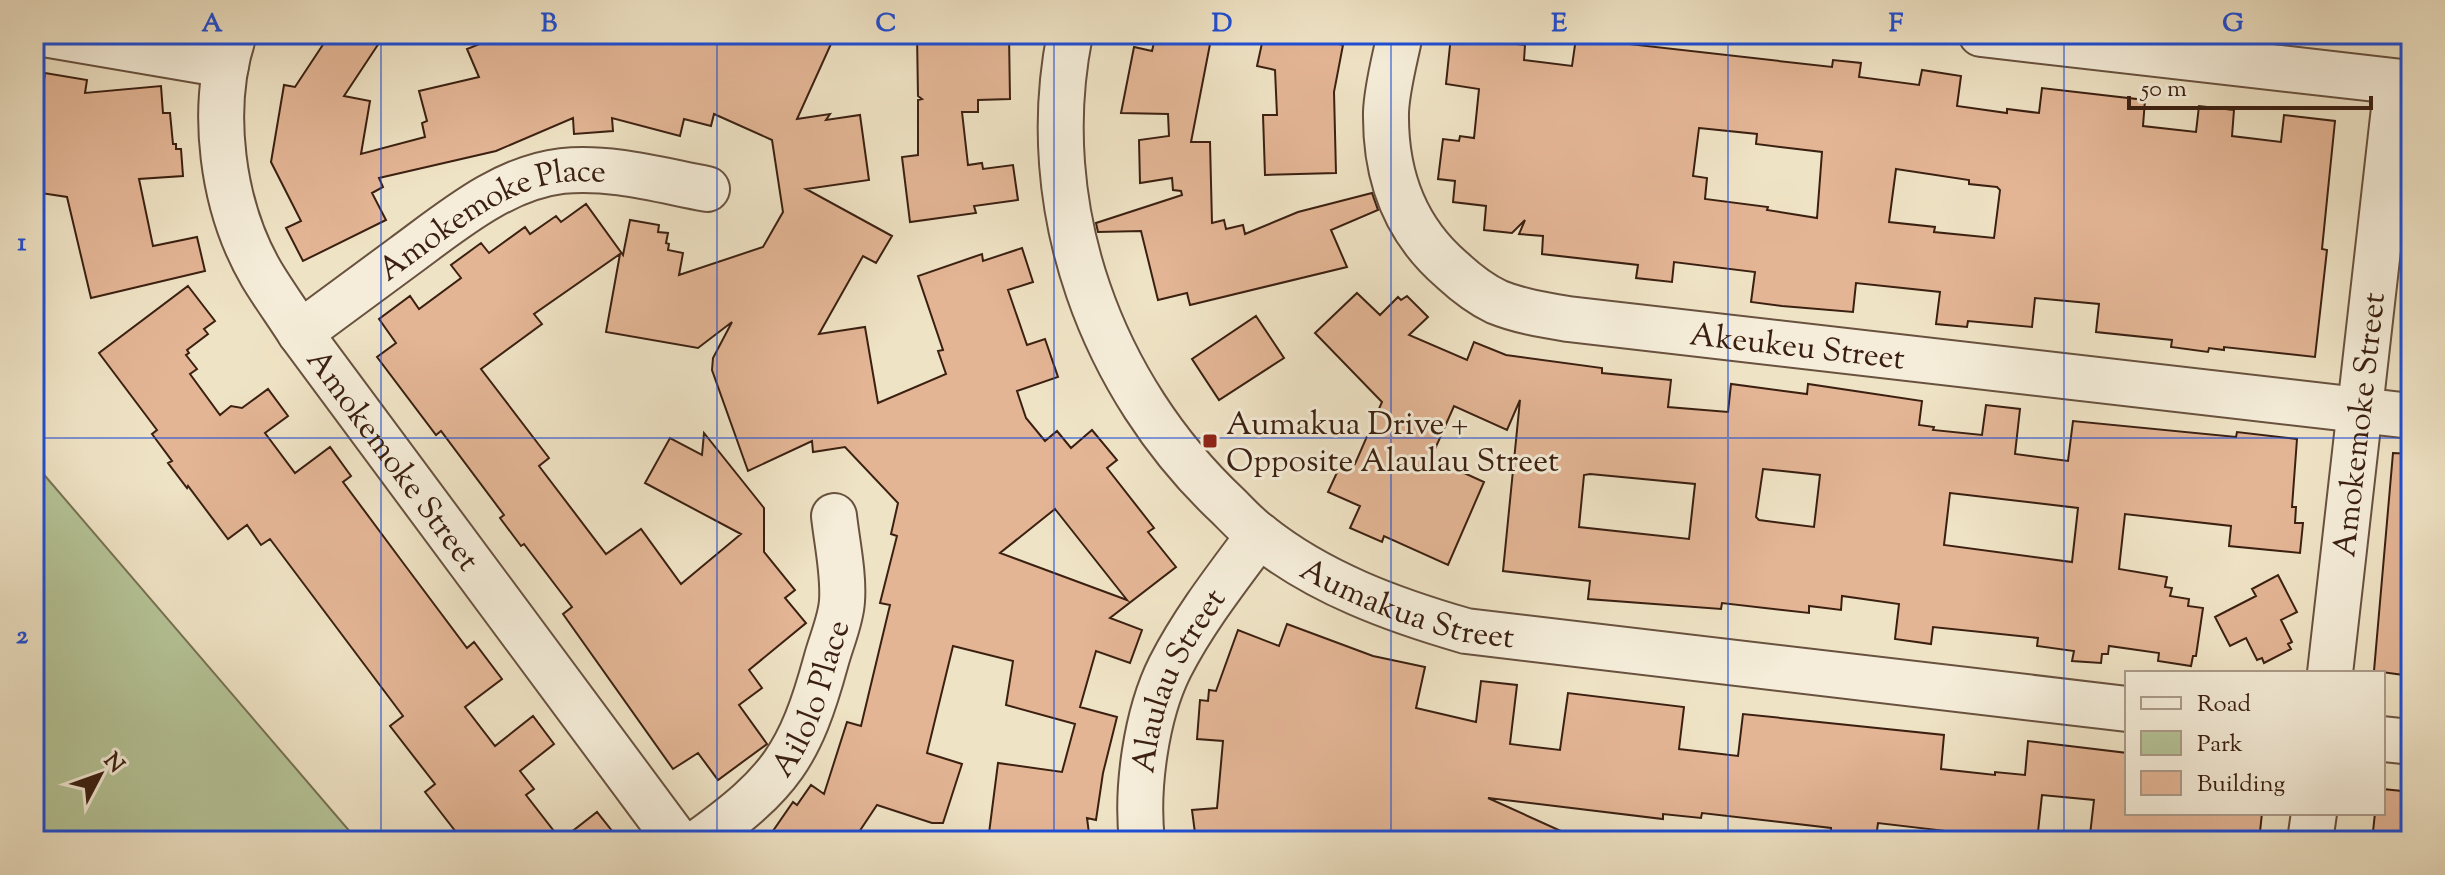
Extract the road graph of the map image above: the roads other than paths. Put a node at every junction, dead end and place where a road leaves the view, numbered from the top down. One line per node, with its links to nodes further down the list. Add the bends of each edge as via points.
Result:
1 (44, 34): 5 (street)
2 (1070, 34): 12 (street, Aumakua Street, via 1061,101 1064,185 1085,284 1105,337 1147,413 1177,454)
3 (1400, 34): 9 (street, Akeukeu Street, via 1386,109 1393,182 1421,239 1466,283 1496,301 1584,321)
4 (1981, 34): 6 (street)
5 (230, 49): 8 (street, Amokemoke Street, via 222,107 230,189 261,274)
6 (2404, 83): 9 (street, Amokemoke Street)
7 (707, 189): 8 (street, Amokemoke Place, via 590,170 518,182 465,213)
8 (300, 333): 18 (street, Amokemoke Street)
9 (2360, 410): 10 (street, Akeukeu Street); 13 (street, Amokemoke Street)
10 (2411, 416)
11 (834, 516): 19 (street, Ailolo Place, via 842,603 812,710 775,778)
12 (1259, 535): 14 (street, Aumakua Street, via 1364,596 1466,631); 20 (street, Alaulau Street, via 1201,614 1168,671 1147,746 1140,799)
13 (2330, 671)
14 (2125, 709)
15 (2385, 739): 16 (street)
16 (2411, 742)
17 (2314, 815): 21 (street)
18 (677, 841)
19 (700, 841)
20 (1142, 841)
21 (2310, 841)

